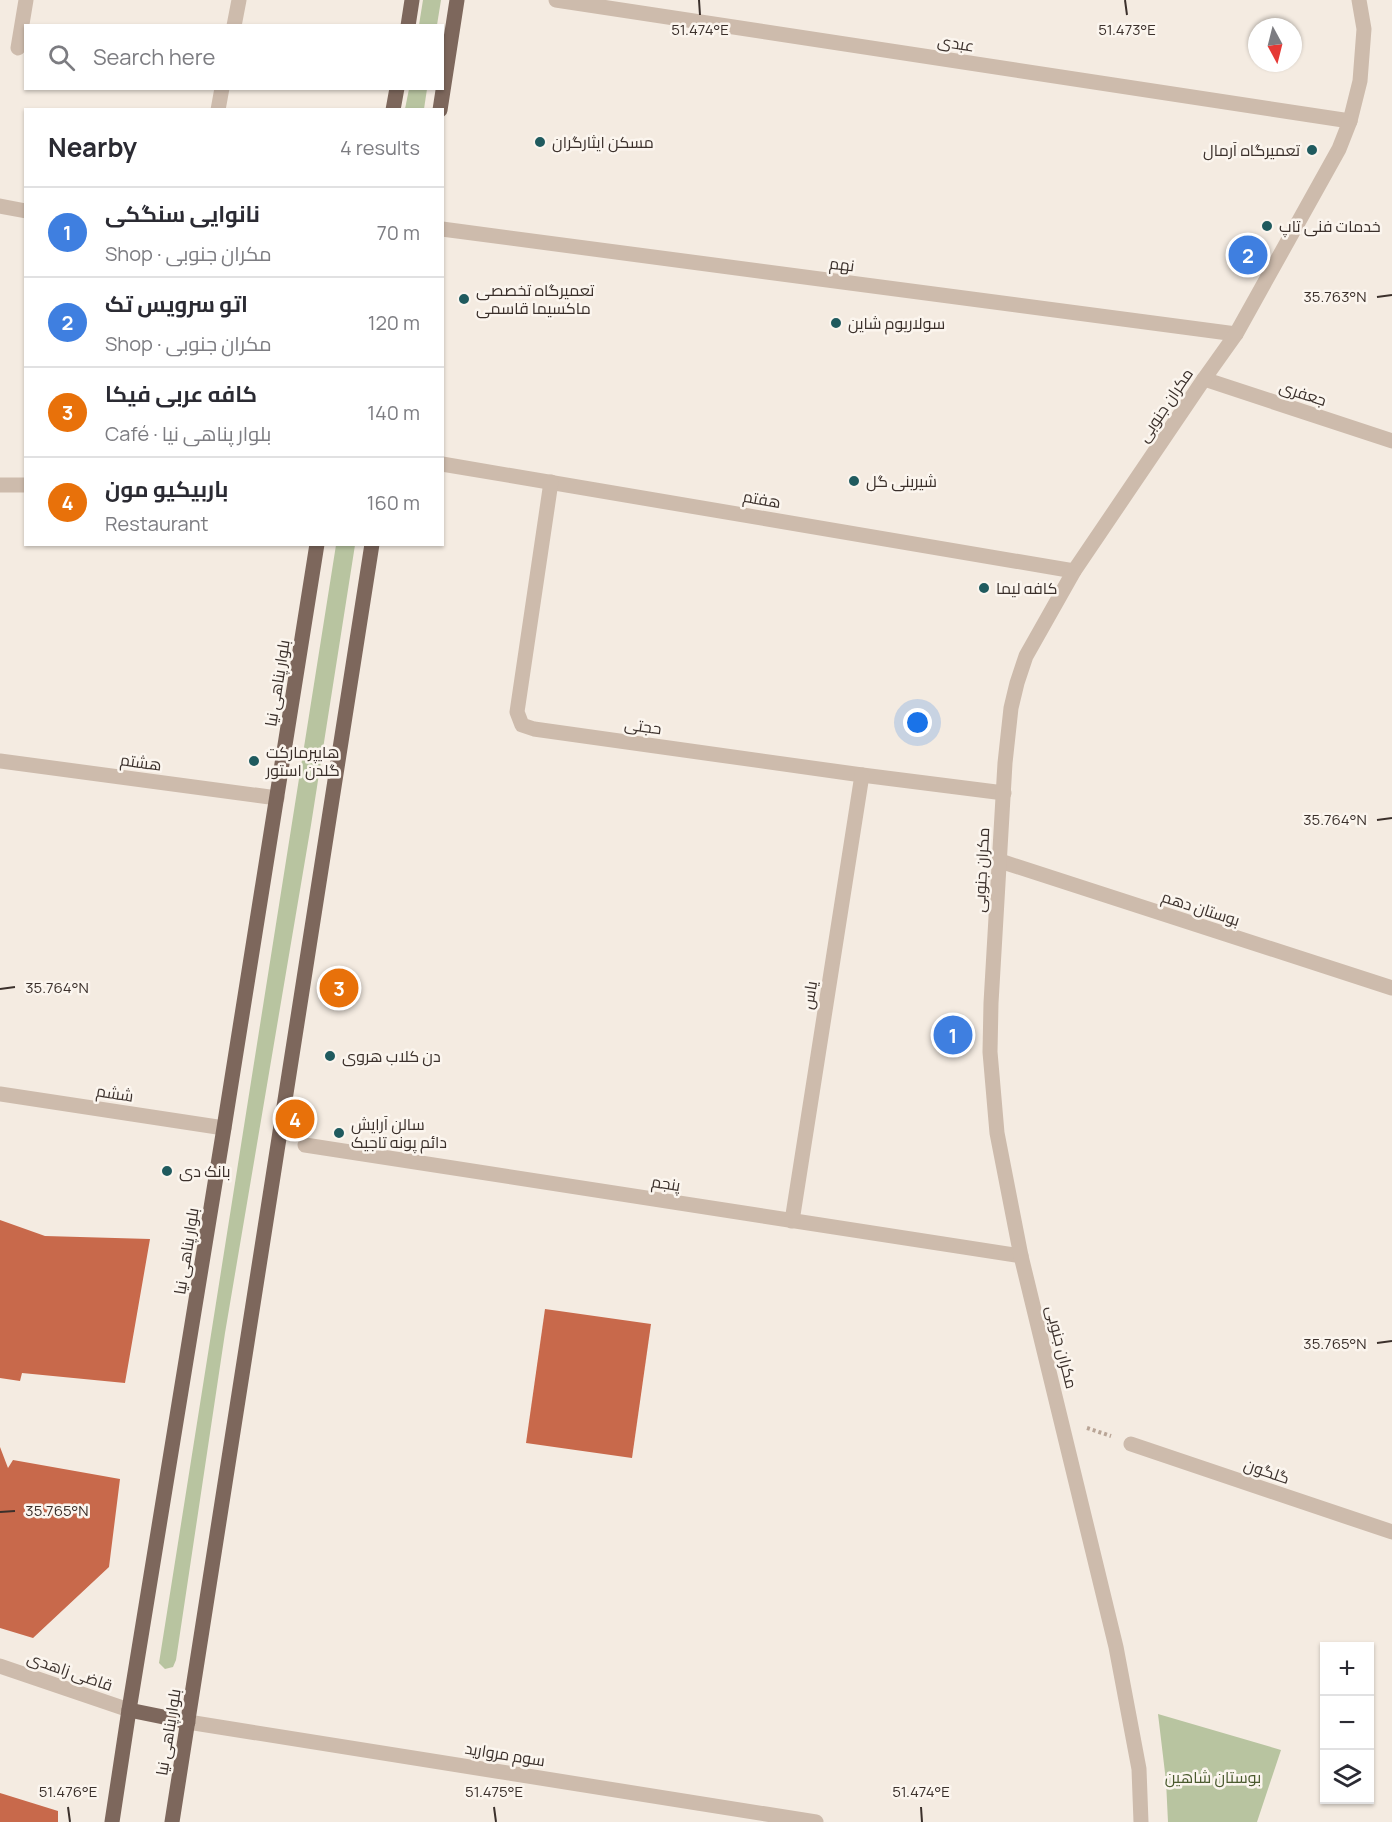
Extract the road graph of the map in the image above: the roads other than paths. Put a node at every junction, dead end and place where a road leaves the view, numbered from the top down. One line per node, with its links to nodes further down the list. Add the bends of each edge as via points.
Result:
1 (26, 0): 9 (street)
2 (239, 0): 7 (street)
3 (412, 0): 8 (main road)
4 (457, 0): 10 (main road)
5 (556, 0): 17 (street, عبدی)
6 (1359, 0): 17 (street, مکران جنوبی, via 1364,29 1360,81)
7 (234, 24)
8 (408, 24)
9 (18, 48)
10 (444, 84)
11 (222, 90): 14 (street)
12 (397, 90): 15 (main road)
13 (443, 90): 16 (main road)
14 (218, 108)
15 (393, 108)
16 (440, 108)
17 (1350, 121): 21 (street, مکران جنوبی, via 1339,149)
18 (0, 206): 19 (street)
19 (24, 211)
20 (444, 230): 21 (street, نهم)
21 (1236, 334): 22 (street, مکران جنوبی)
22 (1204, 379): 23 (street, جعفری); 30 (street, مکران جنوبی)
23 (1392, 441)
24 (444, 464): 25 (street, هفتم)
25 (551, 482): 30 (street, هفتم); 32 (street, حجتی, via 517,712 522,725)
26 (0, 485): 27 (street)
27 (24, 485)
28 (317, 546): 34 (main road, بلوار پناهی نیا)
29 (372, 546): 46 (main road, بلوار پناهی نیا)
30 (1074, 571): 33 (street, مکران جنوبی, via 1031,648 1017,683 1011,708)
31 (0, 761): 34 (street, هشتم)
32 (862, 775): 33 (street, حجتی); 40 (street, یاس)
33 (1004, 793): 35 (street, مکران جنوبی)
34 (276, 798): 38 (main road, بلوار پناهی نیا)
35 (1000, 861): 36 (street, بوستان دهم); 41 (street, مکران جنوبی, via 990,1052 997,1133)
36 (1392, 988)
37 (0, 1094): 38 (street, ششم)
38 (224, 1128): 45 (main road, بلوار پناهی نیا)
39 (305, 1145): 40 (street, پنجم)
40 (792, 1221): 41 (street, پنجم)
41 (1021, 1256): 50 (street, مکران جنوبی, via 1125,1688 1139,1768)
42 (1131, 1444): 43 (street, گلگون)
43 (1392, 1532)
44 (0, 1666): 45 (street, قاضی زاهدی)
45 (129, 1710): 46 (main road); 47 (main road, بلوار پناهی نیا)
46 (188, 1722): 48 (main road, بلوار پناهی نیا); 49 (street, سوم مروارید)
47 (112, 1822)
48 (172, 1822)
49 (816, 1822)
50 (1142, 1822)

